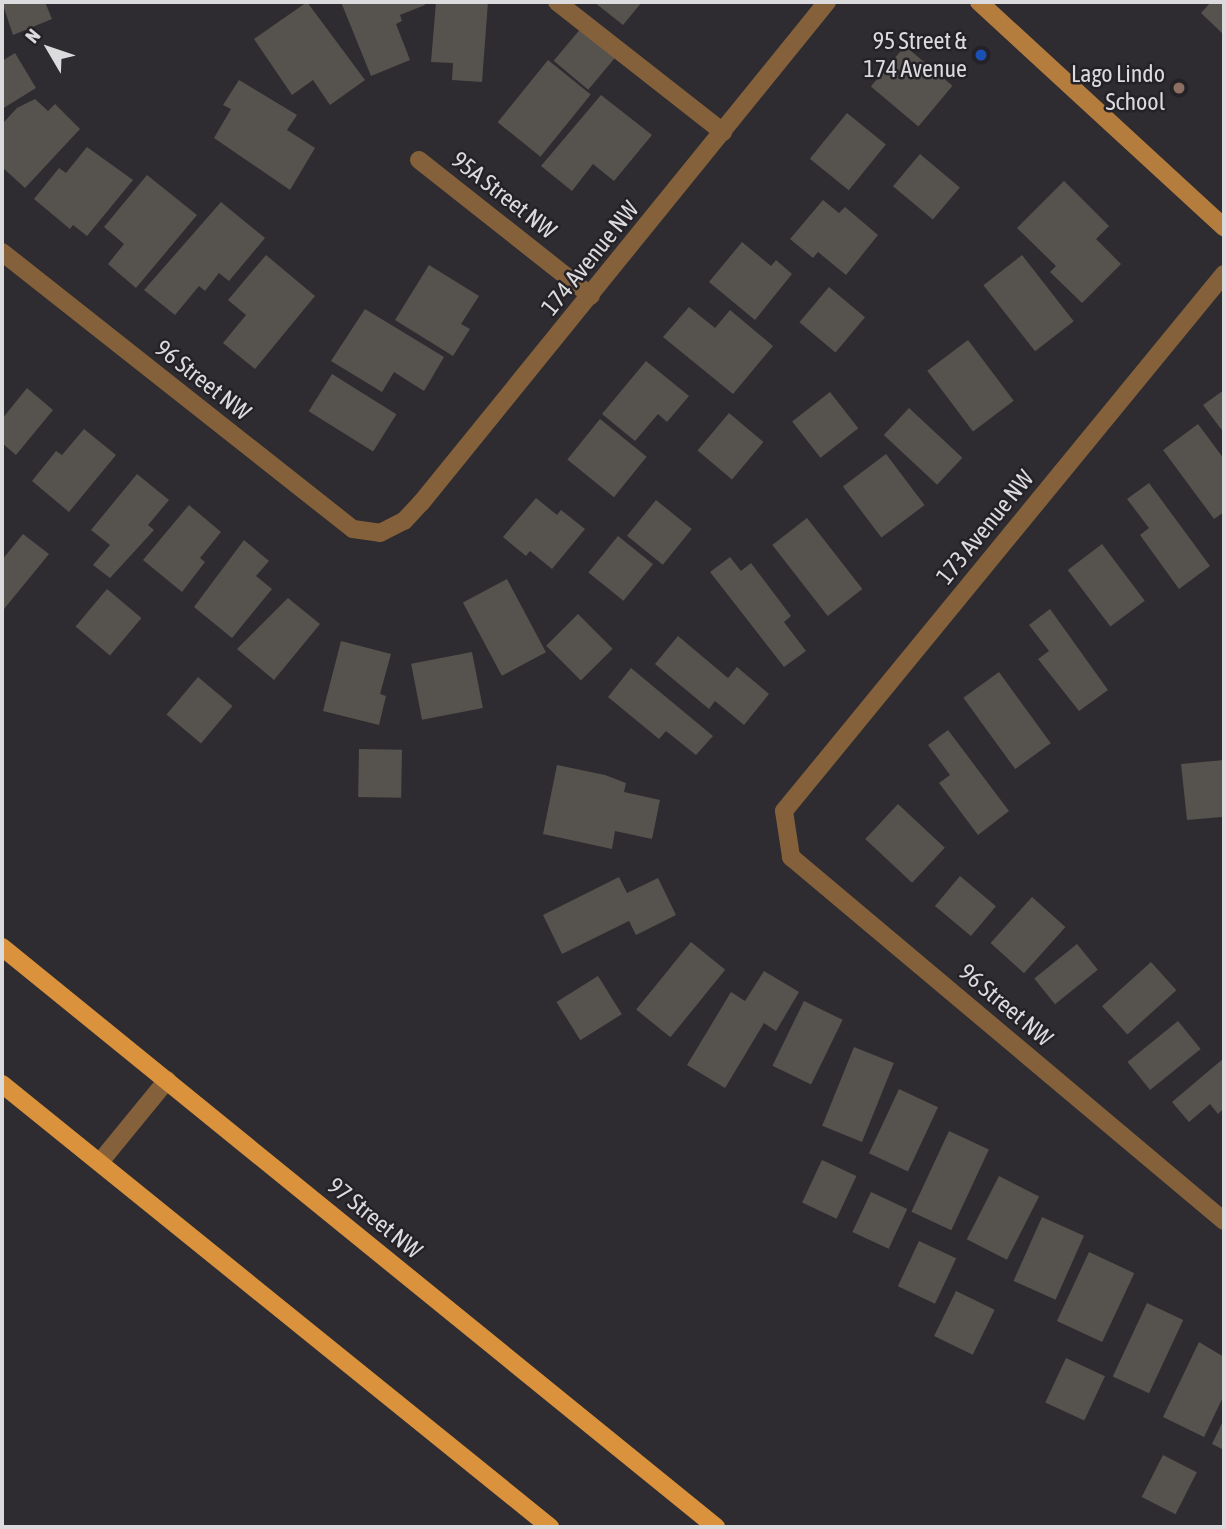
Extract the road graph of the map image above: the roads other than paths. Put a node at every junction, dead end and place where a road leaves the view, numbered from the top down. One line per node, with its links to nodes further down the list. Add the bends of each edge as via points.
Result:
1 (557, 2): 4 (street)
2 (827, 2): 4 (street, 174 Avenue NW)
3 (979, 2): 6 (street)
4 (723, 132): 9 (street, 174 Avenue NW)
5 (419, 160): 9 (street, 95A Street NW)
6 (1224, 228)
7 (2, 252): 10 (street, 96 Street NW, via 353,529)
8 (1224, 274): 11 (street, 173 Avenue NW)
9 (591, 296): 10 (street, 174 Avenue NW, via 421,503 404,521)
10 (380, 533)
11 (784, 811): 16 (street, 96 Street NW, via 791,857)
12 (2, 947): 13 (main road, 97 Street NW)
13 (167, 1080): 15 (street); 18 (main road, 97 Street NW)
14 (2, 1084): 15 (main road)
15 (100, 1162): 17 (main road)
16 (1224, 1221)
17 (550, 1527)
18 (716, 1527)

